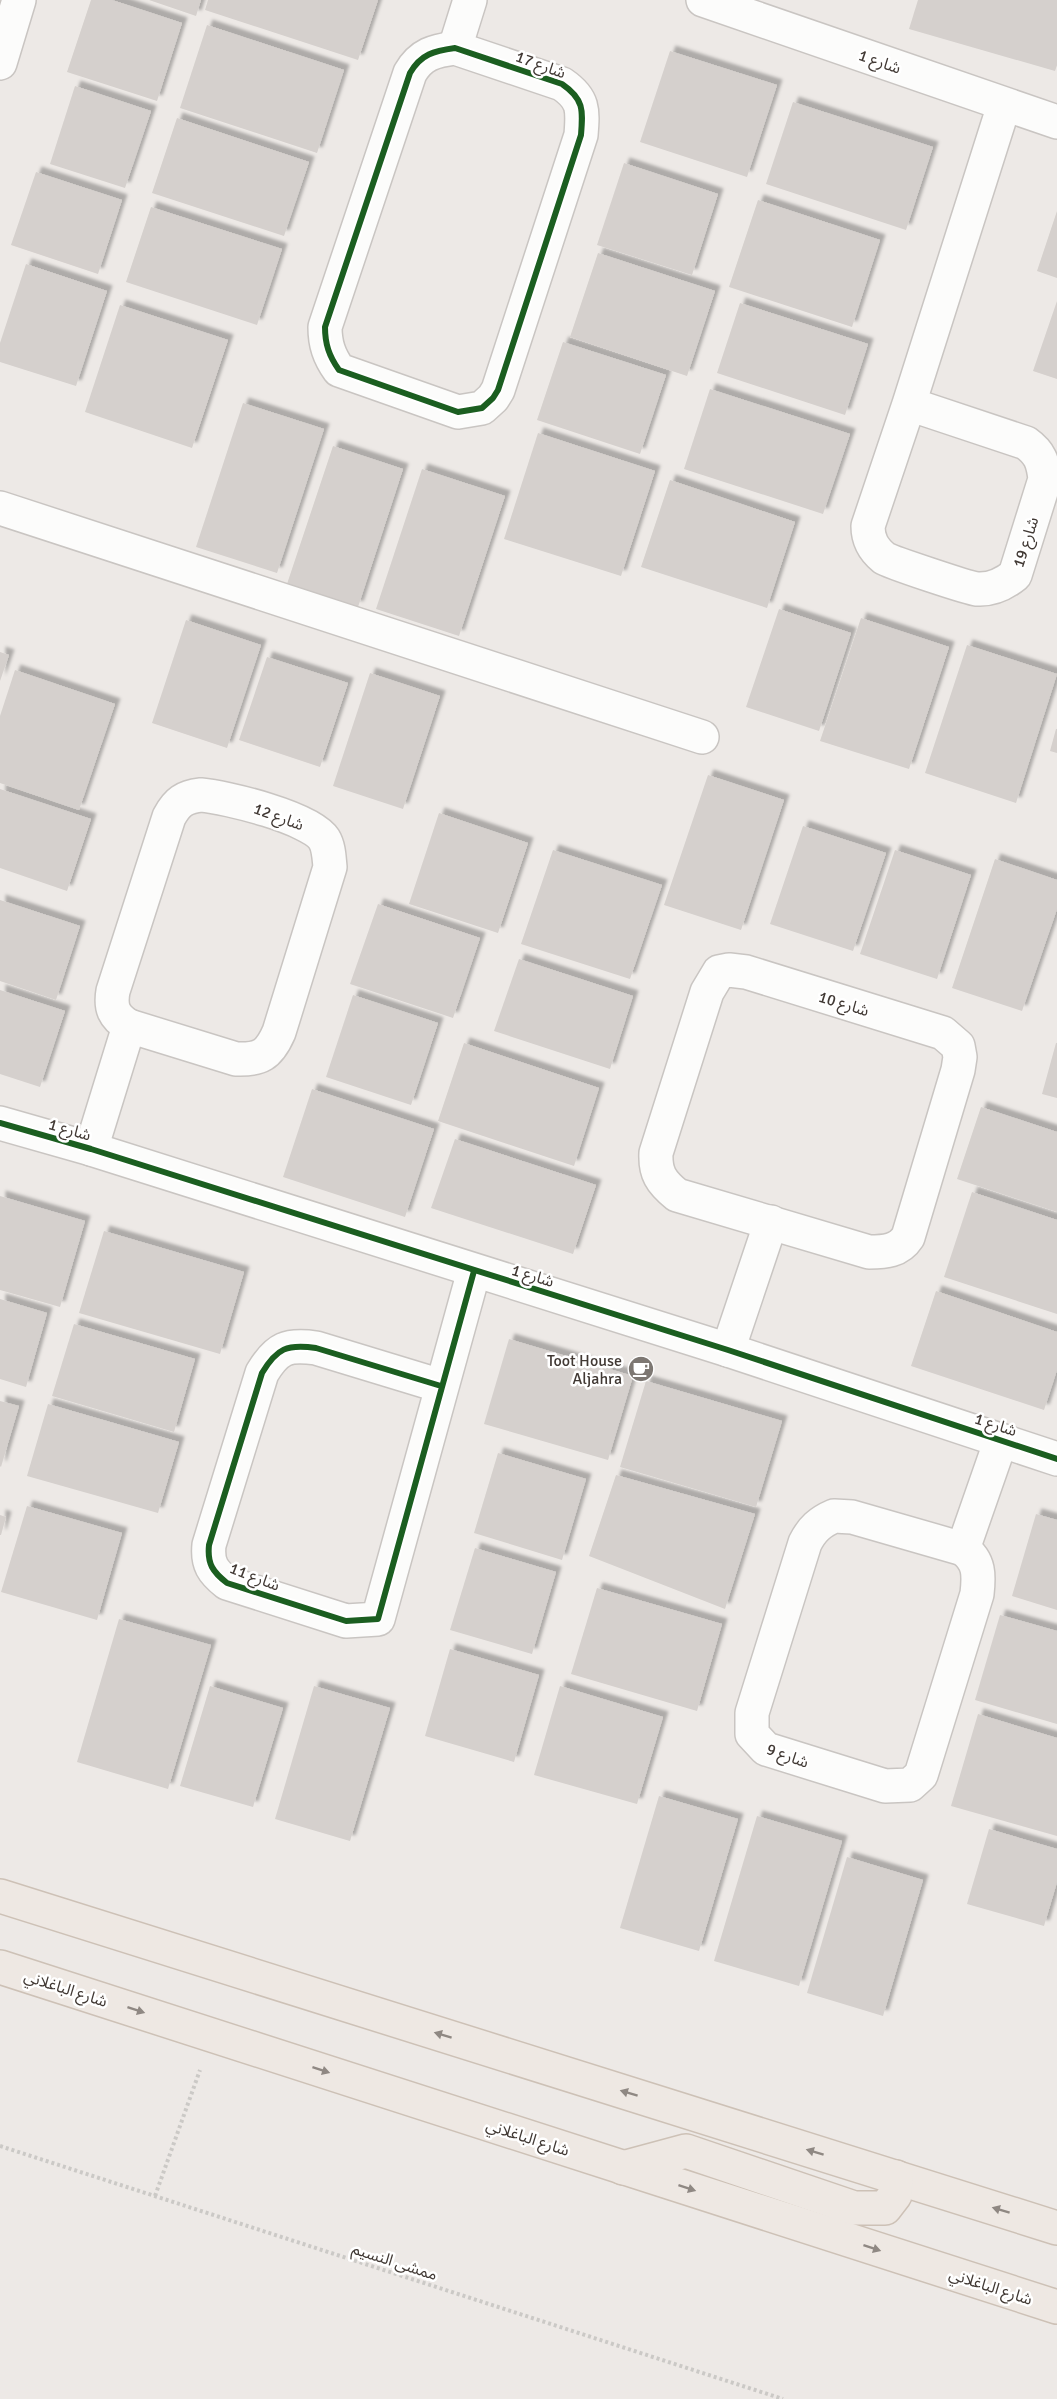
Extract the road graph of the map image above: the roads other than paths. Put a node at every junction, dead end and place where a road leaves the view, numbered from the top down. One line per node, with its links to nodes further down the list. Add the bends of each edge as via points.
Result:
1 (19, 0): 5 (street)
2 (470, 0): 4 (street)
3 (707, 1): 6 (street, شارع 1)
4 (454, 48): 4 (street, شارع 17, via 429,52 410,73 325,336 331,359 339,370 458,412 482,408 498,390 581,135 582,117 581,104 562,84)
5 (0, 63)
6 (1004, 105): 7 (street, شارع 1); 8 (street, شارع 19)
7 (1057, 122)
8 (909, 404): 8 (street, شارع 19, via 868,526 873,547 886,559 977,589 1004,585 1015,575 1045,480 1037,452 1026,442)
9 (0, 508): 10 (street)
10 (702, 736)
11 (129, 1026): 11 (street, شارع 12, via 113,1011 112,991 175,805 187,796 220,796 302,822 324,838 330,867 279,1032 266,1053 252,1059 236,1059); 13 (street)
12 (0, 1123): 13 (street, شارع 1)
13 (91, 1149): 15 (street, شارع 1)
14 (771, 1222): 14 (street, شارع 10, via 677,1195 657,1174 656,1153 707,992 719,972 746,972 951,1038 958,1046 958,1070 903,1244 884,1252 869,1252); 16 (street)
15 (474, 1271): 16 (street, شارع 1); 17 (street, شارع 11)
16 (728, 1350): 18 (street, شارع 1)
17 (441, 1386): 17 (street, شارع 11, via 378,1619 346,1622 227,1583 216,1574 209,1564 209,1545 262,1373 271,1358 297,1345 316,1348)
18 (1001, 1440): 19 (street, شارع 1); 20 (street)
19 (1057, 1459)
20 (963, 1549): 20 (street, شارع 9, via 976,1563 977,1594 921,1775 910,1785 885,1786 766,1749 757,1742 752,1734 752,1713 811,1531 834,1516 852,1517)
21 (0, 1896): 24 (main road, one-way to 21)
22 (0, 1966): 23 (main road, شارع الباغلاني, one-way to 23)
23 (623, 2168): 24 (main road, via 686,2151 854,2208 885,2208 895,2195); 26 (main road, شارع الباغلاني, one-way to 26)
24 (896, 2177): 25 (main road, one-way to 24)
25 (1057, 2228)
26 (1057, 2307)

